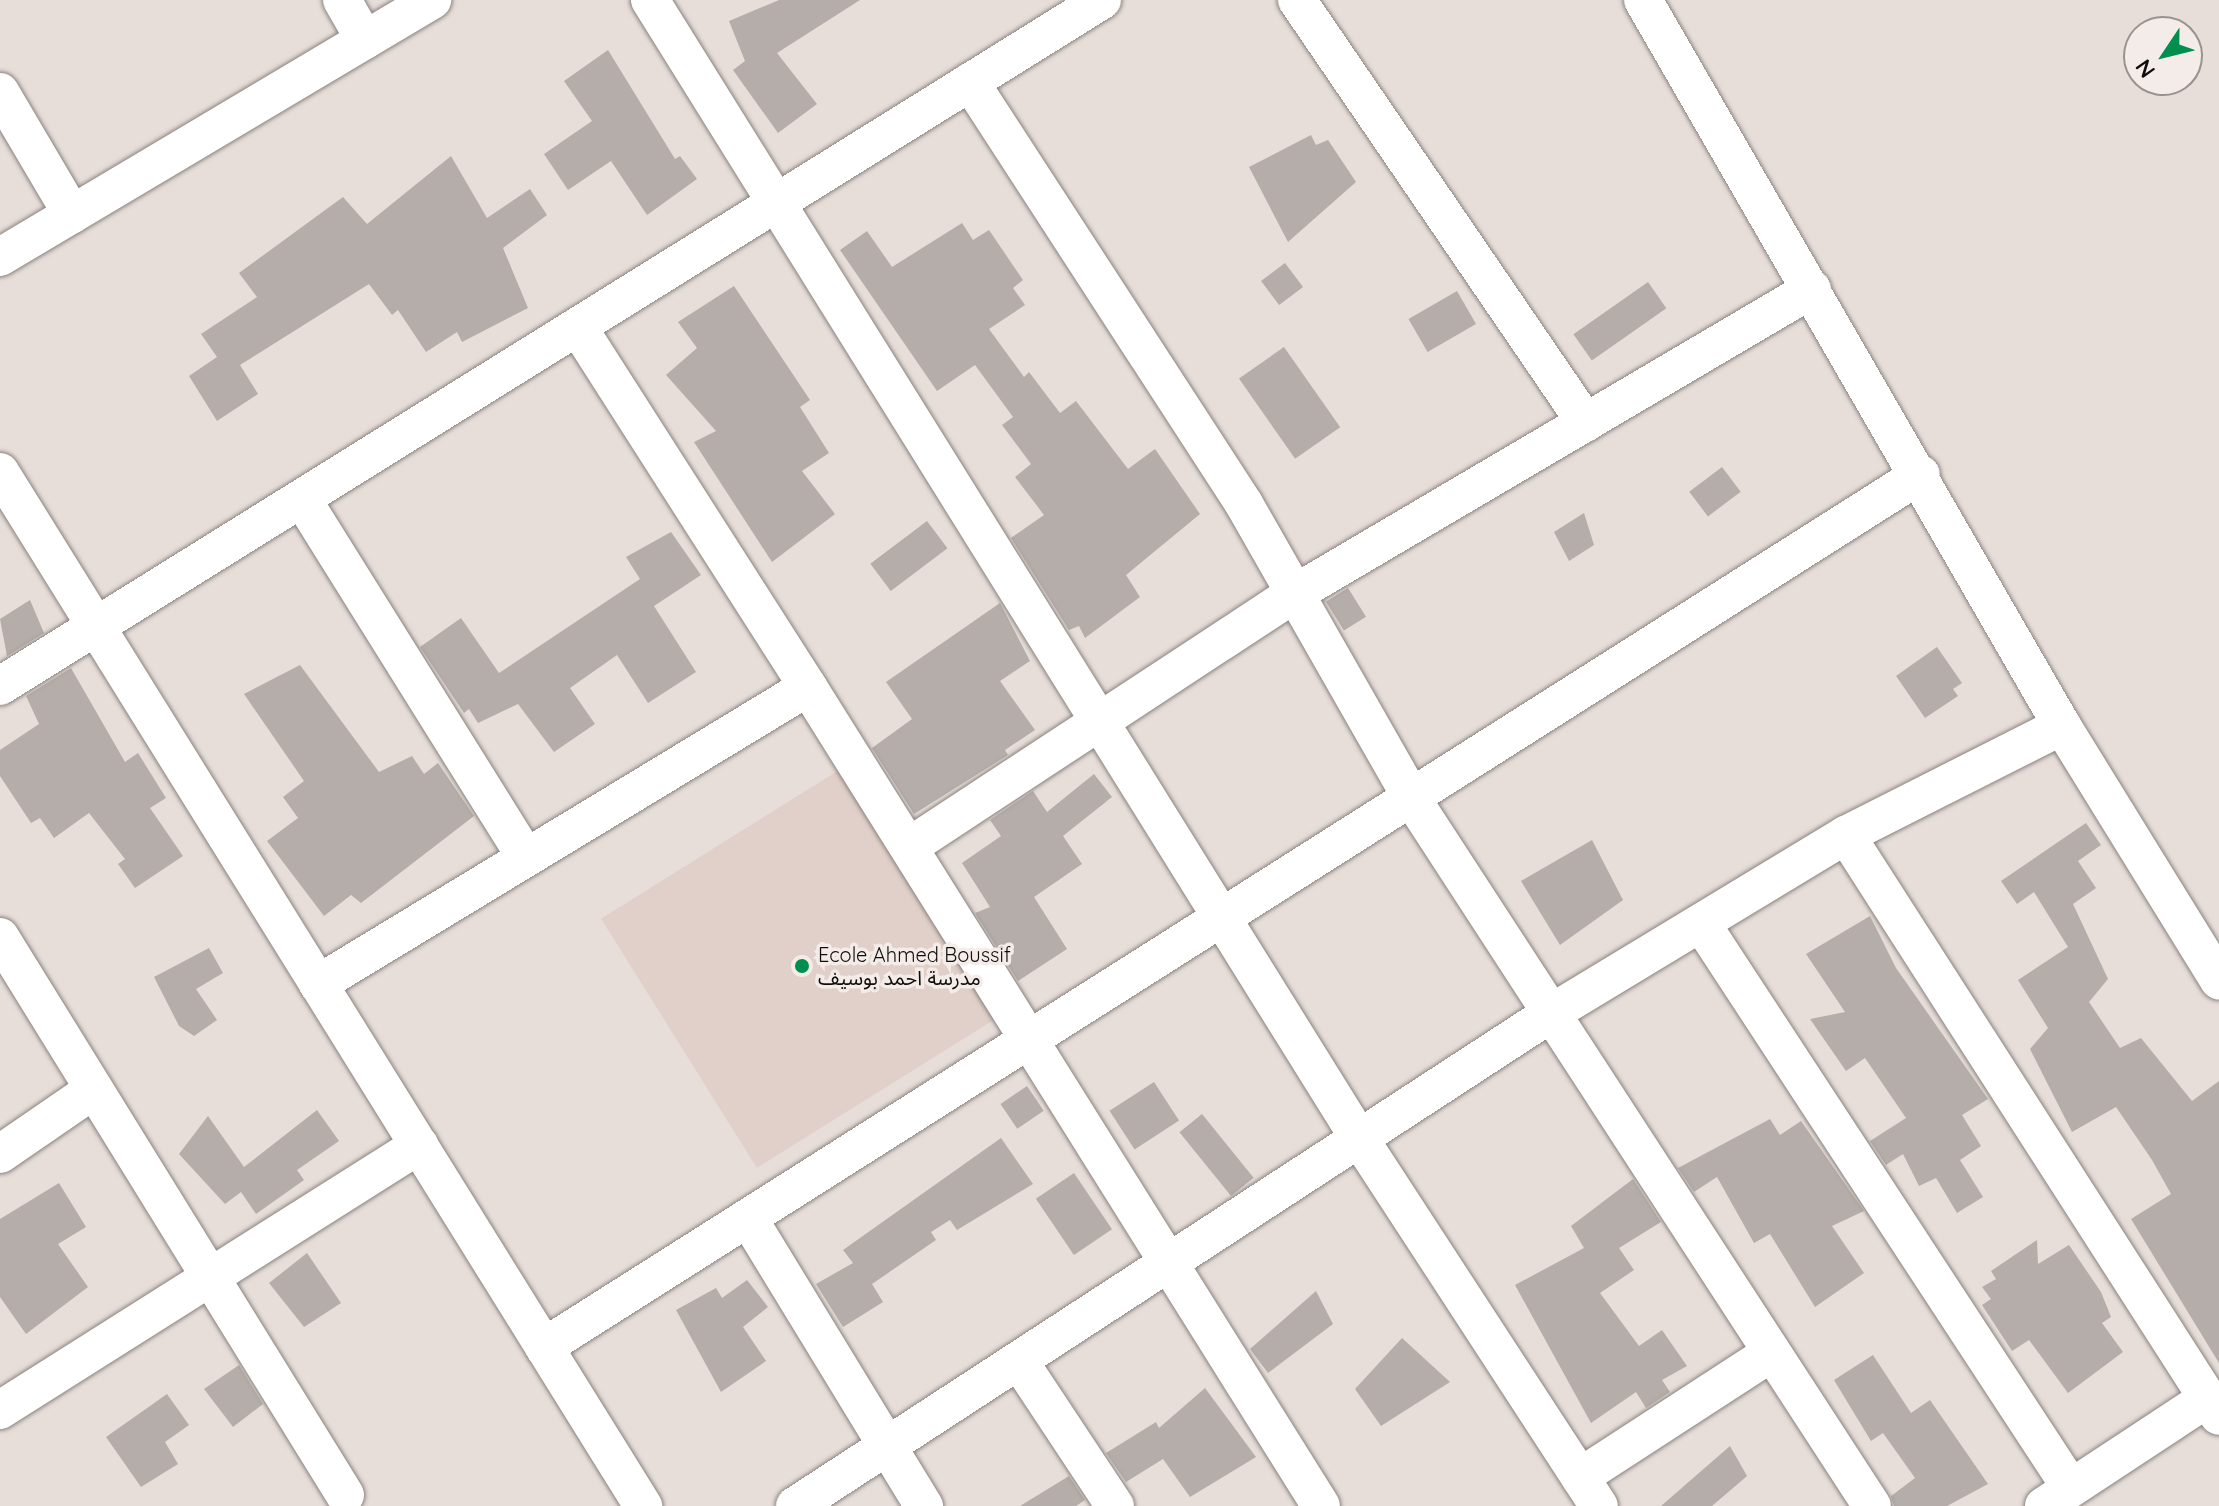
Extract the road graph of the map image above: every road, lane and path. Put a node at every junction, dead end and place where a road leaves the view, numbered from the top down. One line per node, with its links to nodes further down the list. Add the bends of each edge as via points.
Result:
1 (342, 0): 7 (street)
2 (432, 0): 7 (street)
3 (650, 0): 10 (street)
4 (1102, 0): 8 (street)
5 (1297, 0): 15 (street)
6 (1643, 0): 13 (street)
7 (365, 40): 11 (street)
8 (970, 82): 10 (street); 19 (street, via 1244,504)
9 (0, 92): 11 (street)
10 (773, 205): 14 (street); 23 (street)
11 (72, 214): 12 (street)
12 (0, 257)
13 (1812, 289): 15 (street); 17 (street)
14 (578, 327): 18 (street); 22 (street)
15 (1586, 423): 19 (street)
16 (0, 472): 20 (street)
17 (1921, 474): 24 (street); 25 (street)
18 (302, 499): 20 (street); 28 (street)
19 (1294, 594): 23 (street); 25 (street)
20 (97, 627): 21 (street); 33 (street)
21 (0, 686)
22 (808, 687): 27 (street); 28 (street)
23 (1100, 720): 27 (street); 29 (street)
24 (2062, 726): 26 (street); 32 (street)
25 (1412, 799): 29 (street); 34 (street)
26 (1846, 835): 30 (street); 46 (street)
27 (910, 846): 35 (street)
28 (526, 858): 33 (street)
29 (1224, 918): 35 (street); 37 (street)
30 (1701, 923): 34 (street); 50 (street)
31 (0, 937): 36 (street)
32 (2219, 980)
33 (318, 984): 38 (street)
34 (1550, 1014): 37 (street); 44 (street)
35 (1026, 1043): 40 (street); 41 (street)
36 (93, 1090): 39 (street); 42 (street)
37 (1359, 1138): 41 (street); 49 (street)
38 (419, 1145): 42 (street); 43 (street)
39 (0, 1154)
40 (748, 1218): 43 (street); 48 (street)
41 (1164, 1265): 45 (street); 56 (street)
42 (208, 1277): 47 (street); 51 (street)
43 (544, 1347): 52 (street)
44 (1771, 1353): 49 (street); 57 (street)
45 (1019, 1361): 48 (street); 55 (street)
46 (2214, 1407): 50 (street)
47 (0, 1410)
48 (888, 1447): 53 (street); 54 (street)
49 (1589, 1492)
50 (2058, 1497)
51 (341, 1502)
52 (643, 1506)
53 (795, 1506)
54 (924, 1506)
55 (1115, 1506)
56 (1321, 1506)
57 (1872, 1506)

